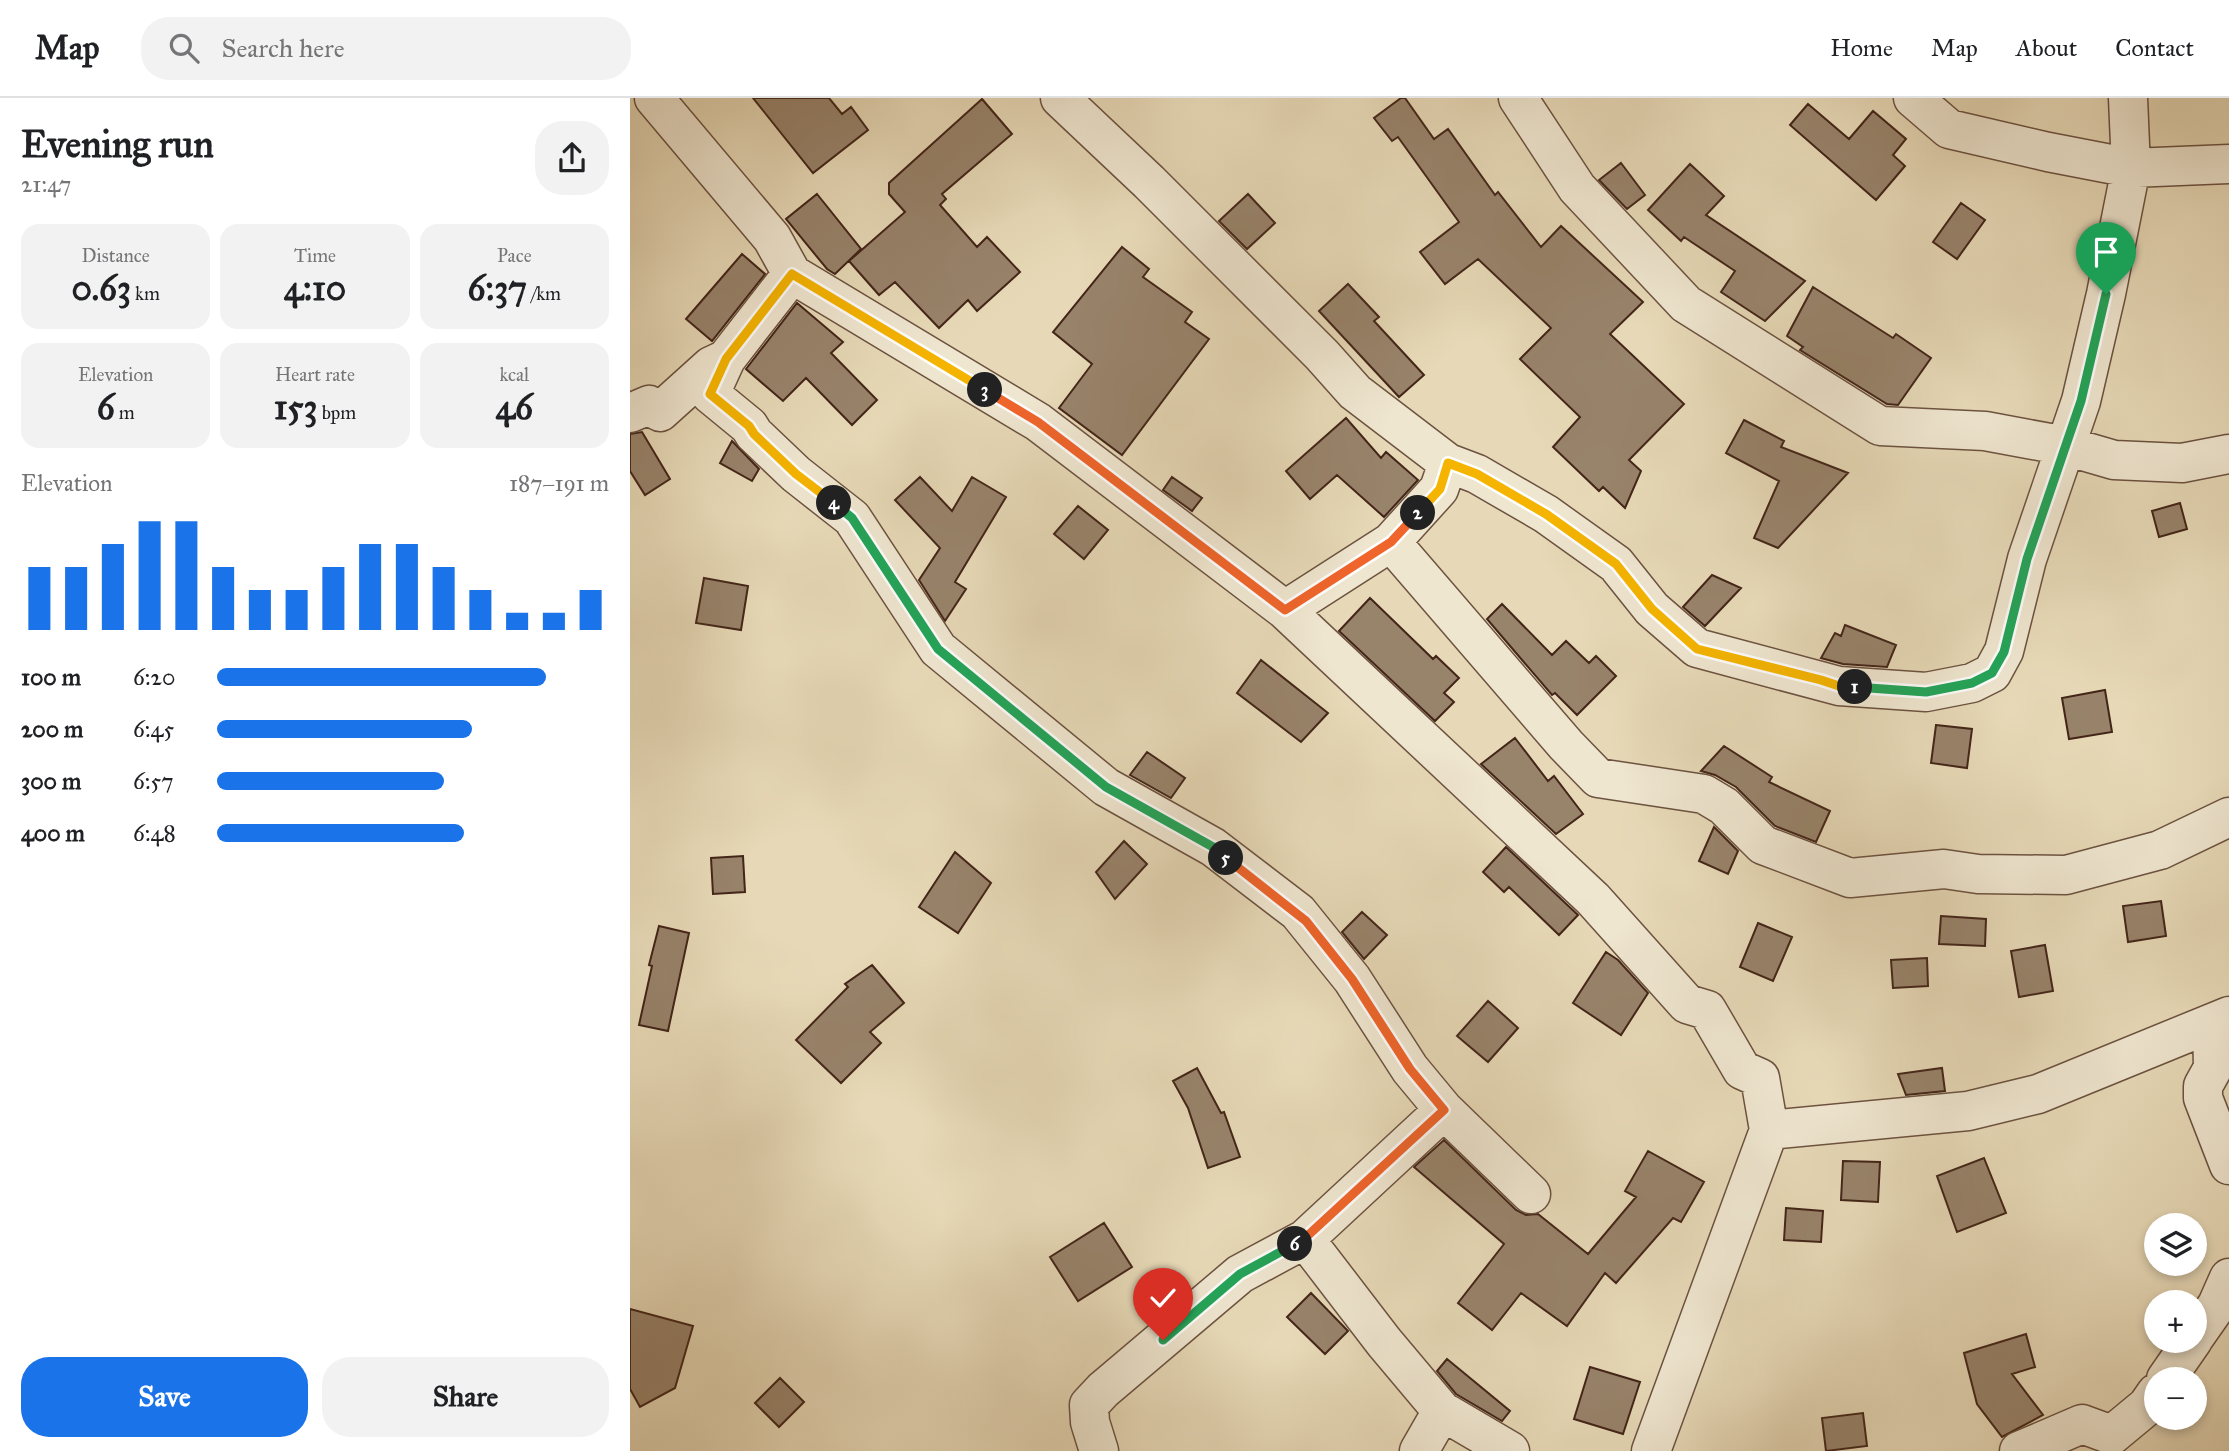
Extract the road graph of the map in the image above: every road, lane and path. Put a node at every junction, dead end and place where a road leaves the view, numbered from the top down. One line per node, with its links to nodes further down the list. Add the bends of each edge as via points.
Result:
1 (654, 98): 8 (street, via 772,238)
2 (1060, 98): 13 (street, via 1355,392)
3 (1518, 98): 11 (street, via 1577,188 1686,304 1880,426 1985,431)
4 (1913, 98): 7 (street, via 1949,129)
5 (2128, 98): 7 (street)
6 (2229, 164): 7 (street)
7 (2131, 168): 11 (street, via 2084,388)
8 (792, 274): 9 (street); 15 (street, via 1038,422)
9 (726, 359): 10 (street, via 660,412 649,405); 18 (street, via 710,394 796,474 852,518 938,649 1106,787 1213,847 1298,912 1352,979 1410,1069)
10 (630, 413)
11 (2066, 446): 12 (street, via 2114,460 2182,463); 13 (street, via 2027,559 2004,652 1992,673 1972,683 1926,692 1839,686 1697,649 1652,609 1616,564 1546,514 1477,474)
12 (2229, 454)
13 (1448, 463): 14 (street, via 1440,489)
14 (1391, 542): 15 (street); 16 (street, via 1598,778 1704,794 1724,806 1763,845 1850,878 1944,869 2066,875 2161,850)
15 (1285, 610): 19 (street, via 1593,899 1687,1004 1707,1010 1742,1070 1760,1078)
16 (2229, 817)
17 (2220, 1019): 19 (street, via 2038,1094 1969,1111); 20 (street, via 2203,1098)
18 (1444, 1110): 21 (street); 22 (street)
19 (1769, 1130): 30 (street)
20 (2229, 1165)
21 (1531, 1194)
22 (1304, 1239): 26 (street); 27 (street, via 1240,1274 1103,1390 1090,1405)
23 (2229, 1278): 24 (street)
24 (2207, 1320)
25 (2144, 1408): 31 (street, via 2112,1435 2082,1424)
26 (1442, 1411): 28 (street); 29 (street)
27 (1099, 1451)
28 (1419, 1451)
29 (1510, 1451)
30 (1651, 1451)
31 (2019, 1451)

